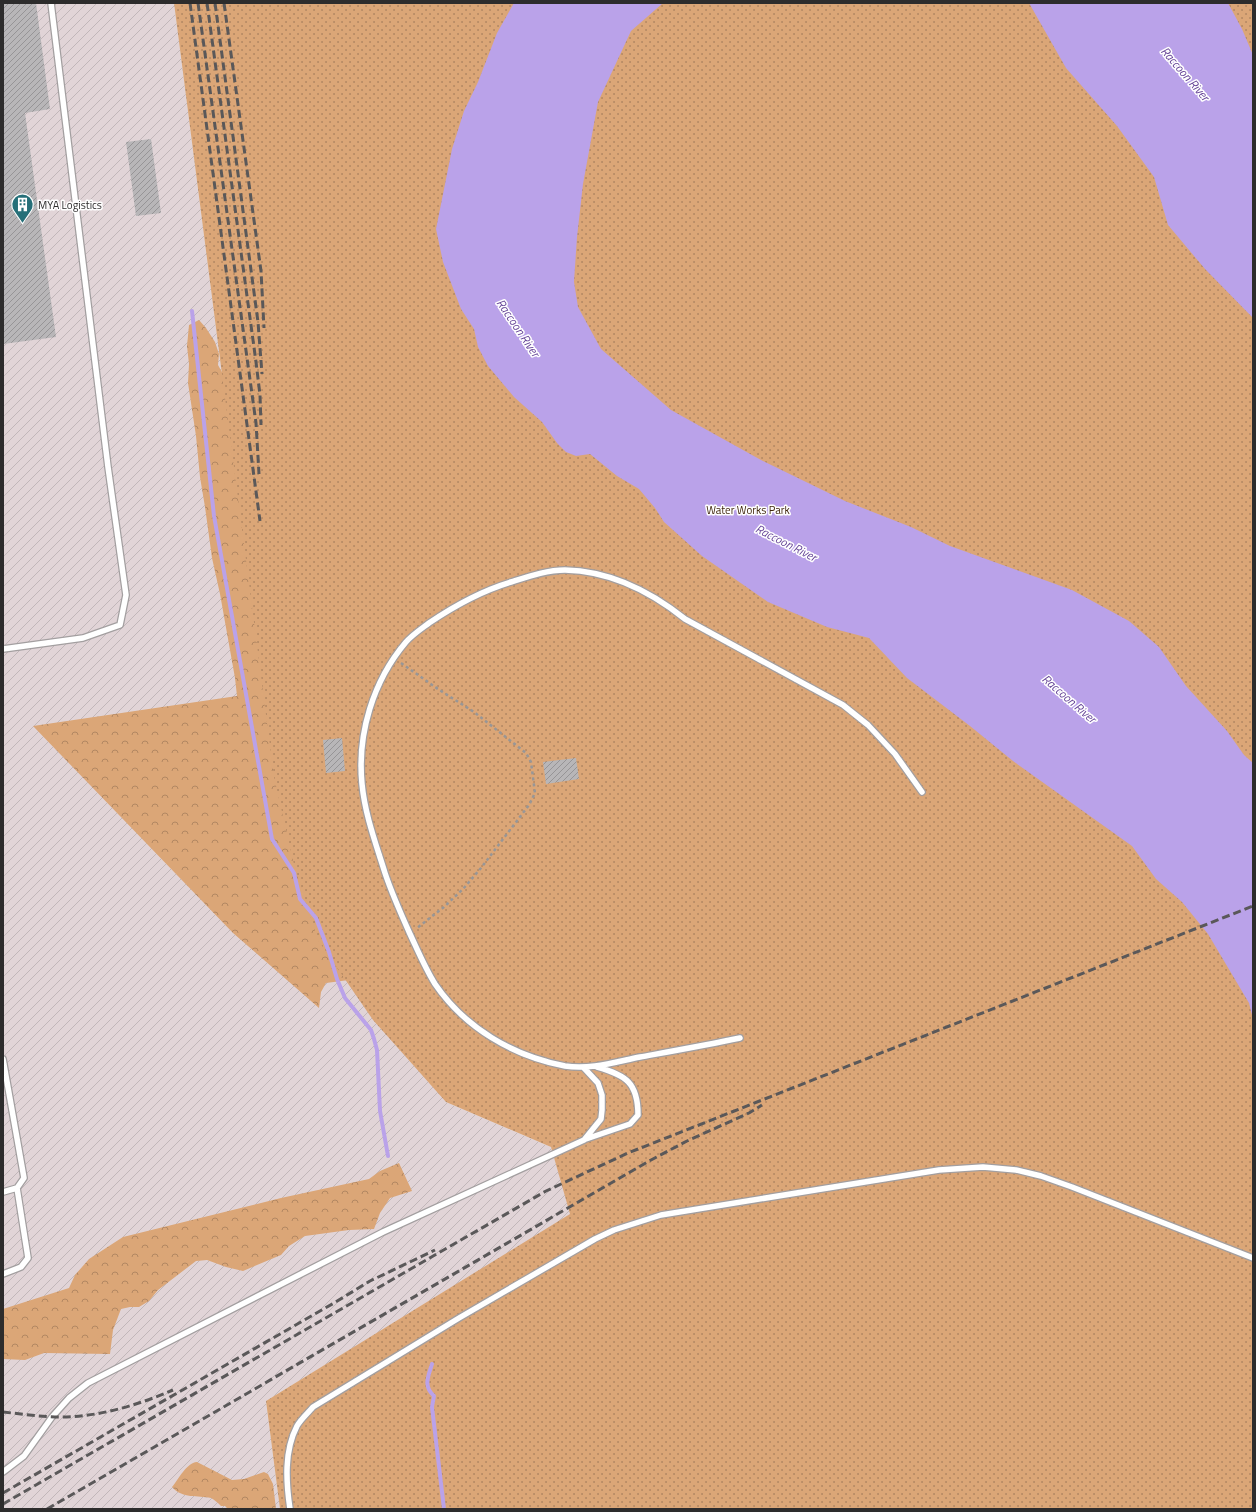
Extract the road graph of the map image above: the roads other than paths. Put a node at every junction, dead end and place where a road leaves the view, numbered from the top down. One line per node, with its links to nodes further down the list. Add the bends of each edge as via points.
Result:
1 (51, 3): 2 (lane, via 126,595 120,625 83,638)
2 (3, 649)
3 (922, 792): 7 (lane, via 895,754 868,725 844,705 685,619 644,590 621,580 563,570 540,574 503,584 474,596 419,630 407,640 379,685 370,708 361,757 366,808 393,896 423,962 436,984 452,1005 471,1023 491,1038 539,1060)
4 (740, 1038): 6 (lane)
5 (3, 1059): 8 (lane)
6 (594, 1066): 7 (lane); 9 (lane, via 619,1075 629,1083 636,1093 638,1115 630,1124)
7 (584, 1068): 9 (lane, via 598,1083 602,1096 601,1119)
8 (4, 1076): 10 (lane, via 24,1178)
9 (584, 1140): 14 (lane, via 383,1232 88,1384 69,1398 52,1417 24,1456)
10 (17, 1188): 11 (lane); 13 (lane, via 28,1258 21,1267)
11 (3, 1192)
12 (1253, 1258): 15 (lane, via 1060,1182 1016,1170 983,1167 939,1170 649,1218 595,1239 313,1406 298,1425 289,1447 287,1478)
13 (3, 1274)
14 (3, 1472)
15 (290, 1509)

